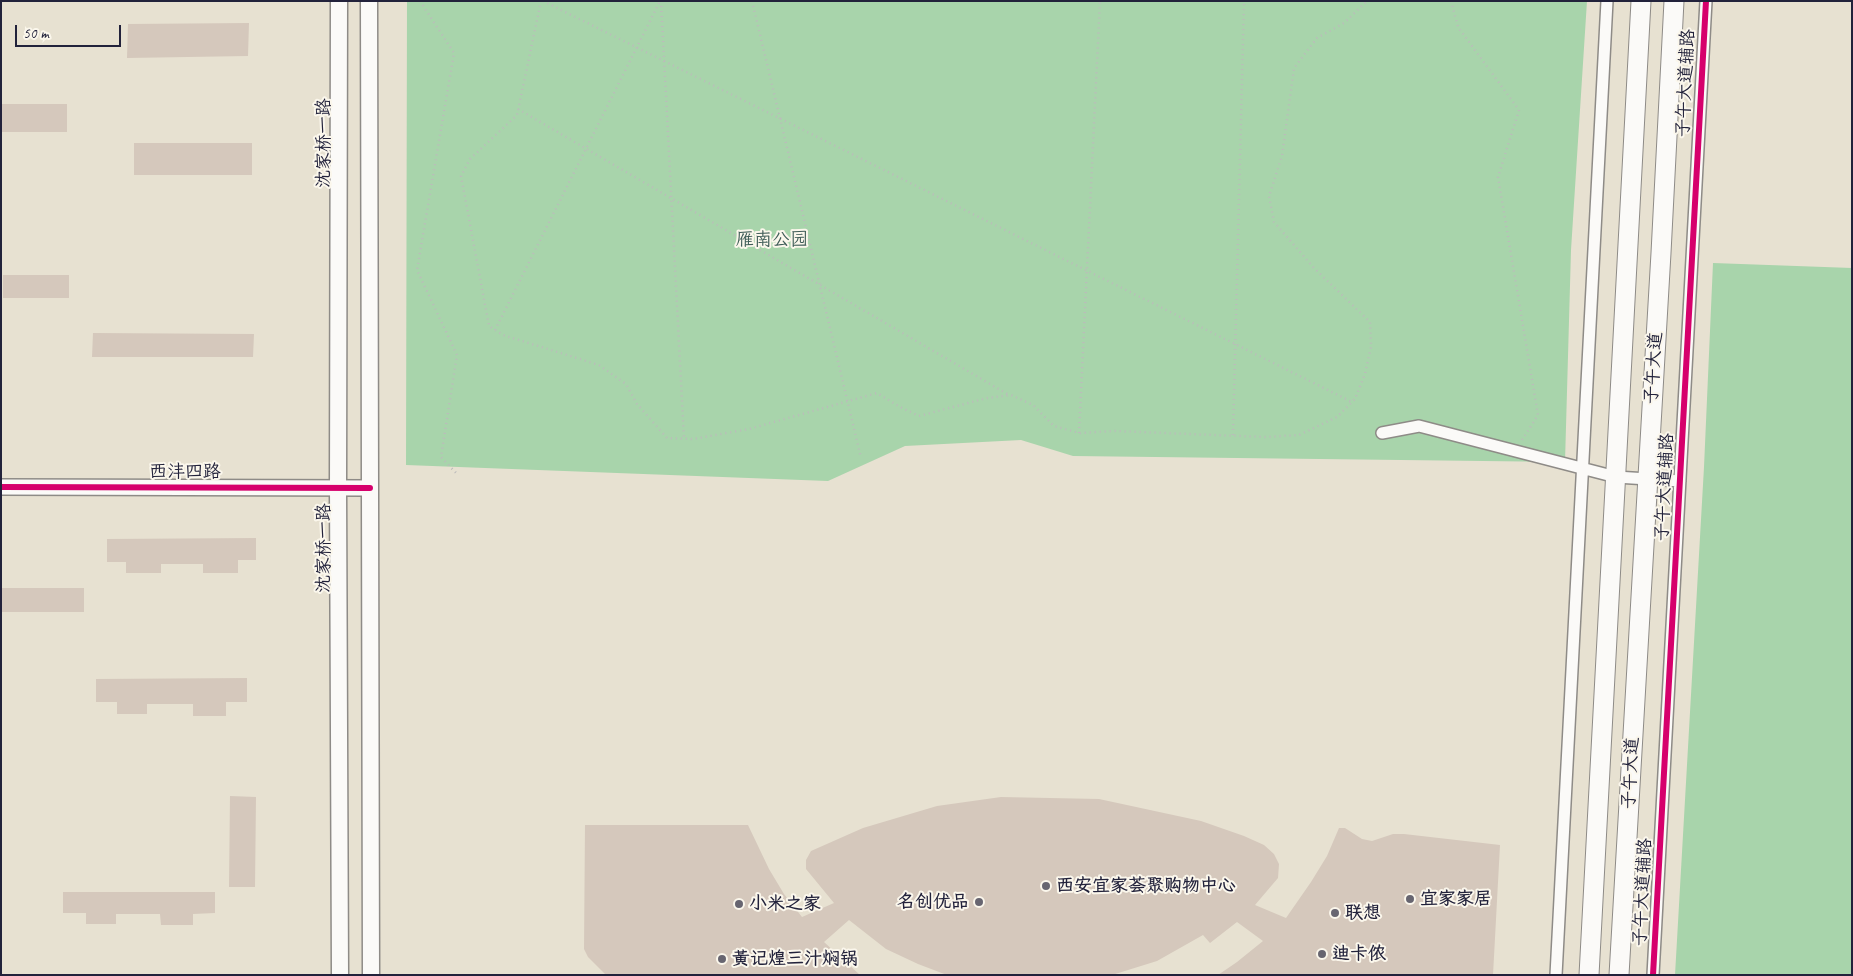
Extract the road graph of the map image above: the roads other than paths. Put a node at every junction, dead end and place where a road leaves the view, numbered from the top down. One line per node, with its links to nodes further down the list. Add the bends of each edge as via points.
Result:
1 (339, 1): 13 (main road, 沈家桥一路)
2 (369, 1): 14 (main road)
3 (1607, 1): 8 (street)
4 (1641, 1): 9 (main road, 子午大道)
5 (1674, 1): 10 (main road, 子午大道)
6 (1706, 1): 11 (street, 子午大道辅路)
7 (1382, 433): 8 (street, via 1419,426)
8 (1582, 468): 9 (street); 17 (street)
9 (1616, 477): 10 (street); 18 (main road, 子午大道)
10 (1647, 479): 11 (street); 19 (main road, 子午大道)
11 (1680, 481): 20 (street, 子午大道辅路)
12 (1, 486): 13 (street, 西沣四路)
13 (338, 487): 14 (street, 西沣四路); 15 (main road, 沈家桥一路)
14 (370, 488): 16 (main road)
15 (340, 975)
16 (371, 975)
17 (1556, 975)
18 (1589, 975)
19 (1619, 975)
20 (1653, 975)

